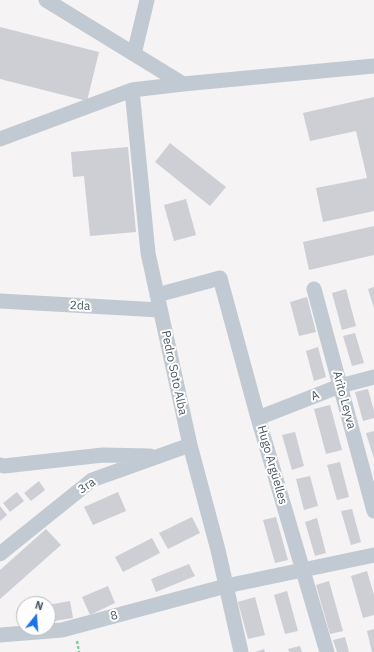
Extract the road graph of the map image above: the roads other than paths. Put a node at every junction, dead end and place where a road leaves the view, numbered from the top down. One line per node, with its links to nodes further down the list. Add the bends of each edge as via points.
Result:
1 (46, 0): 3 (street)
2 (147, 0): 3 (street)
3 (134, 54): 5 (street)
4 (374, 66): 5 (street)
5 (183, 84): 6 (street)
6 (132, 90): 7 (street); 9 (street, Pedro Soto Alba, via 148,254)
7 (0, 139)
8 (314, 289): 13 (street, Arito Leyva)
9 (157, 295): 11 (street, Pedro Soto Alba); 14 (street, Hugo Argüelles, via 220,278)
10 (0, 301): 11 (street, 2da)
11 (160, 310): 15 (street, Pedro Soto Alba)
12 (374, 377): 13 (street, A)
13 (340, 386): 14 (street, A); 18 (street, Arito Leyva)
14 (258, 418): 21 (street, Hugo Argüelles)
15 (190, 445): 16 (street, 3ra); 22 (street, Pedro Soto Alba)
16 (159, 456): 17 (street, via 103,455); 19 (street, 3ra, via 92,480)
17 (0, 465)
18 (374, 511)
19 (0, 554)
20 (374, 555): 21 (street, 8)
21 (302, 570): 22 (street, 8); 25 (street, Hugo Argüelles)
22 (226, 586): 23 (street, 8, via 62,630); 24 (street, Pedro Soto Alba)
23 (0, 635)
24 (241, 652)
25 (327, 652)

